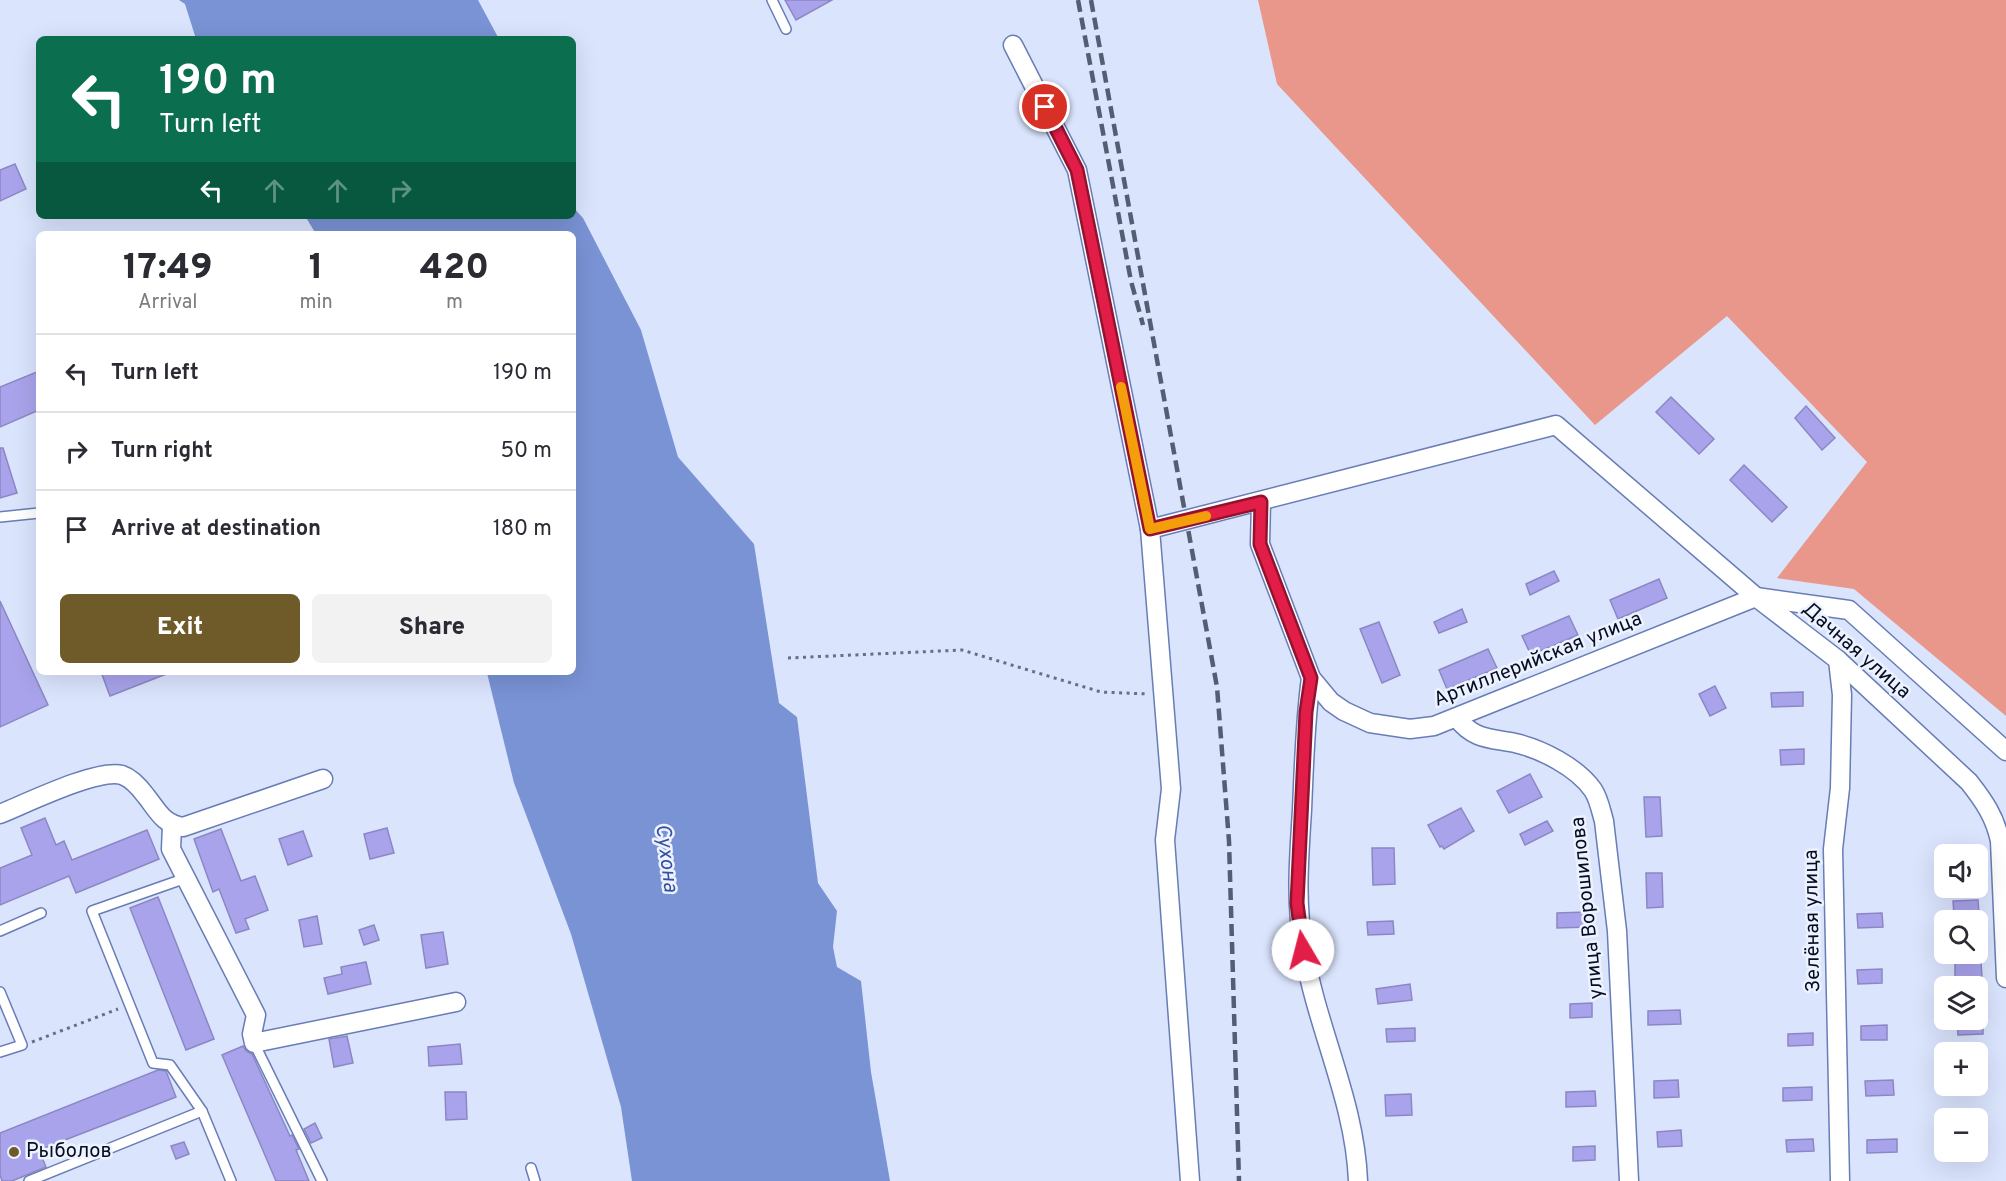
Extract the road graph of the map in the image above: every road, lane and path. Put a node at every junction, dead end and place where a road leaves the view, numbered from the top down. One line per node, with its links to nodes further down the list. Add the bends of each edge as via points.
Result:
1 (772, 0): 2 (lane)
2 (786, 29)
3 (1013, 45): 7 (street, via 1077,170)
4 (1261, 502): 7 (street); 8 (street, Дачная улица, via 1556,425); 11 (street, Артиллерийская улица, via 1260,544)
5 (36, 513): 6 (lane)
6 (0, 517)
7 (1150, 529): 12 (street)
8 (1756, 597): 10 (street, Дачная улица); 13 (street, Артиллерийская улица); 14 (street, via 1849,610)
9 (788, 658): 12 (path, via 962,650 1101,692)
10 (1838, 660): 21 (street, Дачная улица, via 1969,782 1992,813 2000,841); 37 (street, Зелёная улица, via 1842,695 1840,776 1833,849)
11 (1311, 678): 13 (street, Артиллерийская улица, via 1331,702 1370,723 1410,729); 35 (street, Артиллерийская улица, via 1297,903 1313,998 1349,1111)
12 (1165, 695): 34 (street, via 1171,789 1165,840)
13 (1457, 718): 36 (street, улица Ворошилова, via 1475,734 1533,748 1567,767 1593,790 1600,805 1617,931)
14 (2006, 751)
15 (323, 779): 17 (street, via 183,827)
16 (0, 814): 17 (street, via 83,781 121,775 134,782)
17 (172, 826): 18 (street, via 171,849)
18 (186, 878): 24 (lane, via 92,911); 25 (street, via 256,1015)
19 (41, 913): 20 (lane)
20 (0, 931)
21 (2006, 978)
22 (0, 992): 26 (lane)
23 (456, 1002): 25 (street)
24 (130, 1005): 26 (path); 28 (lane, via 153,1063 170,1065)
25 (254, 1043): 32 (lane)
26 (22, 1046): 27 (lane)
27 (0, 1052)
28 (202, 1111): 30 (lane); 31 (lane)
29 (531, 1168): 33 (lane)
30 (31, 1181)
31 (231, 1181)
32 (322, 1181)
33 (535, 1181)
34 (1190, 1181)
35 (1358, 1181)
36 (1629, 1181)
37 (1840, 1181)

